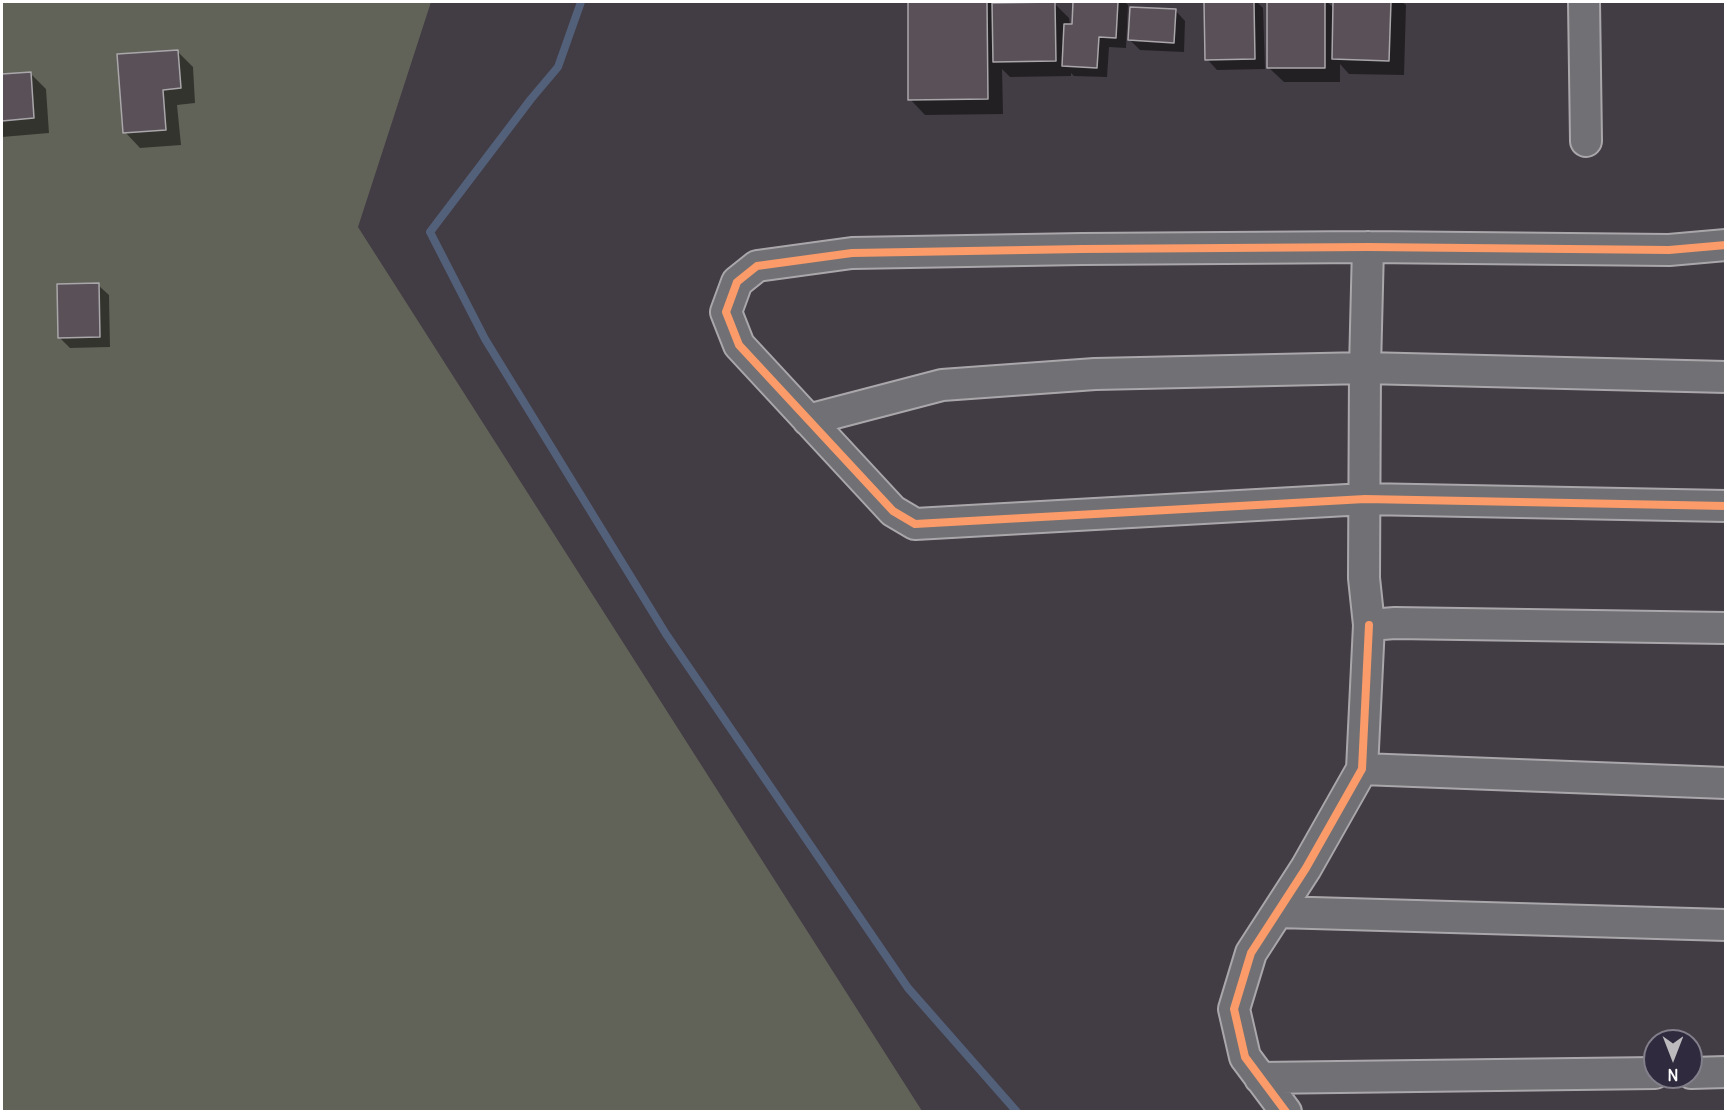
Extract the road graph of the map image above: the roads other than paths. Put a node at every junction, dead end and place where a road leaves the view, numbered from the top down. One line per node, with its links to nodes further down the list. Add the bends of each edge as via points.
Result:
1 (1584, 2): 2 (street)
2 (1586, 141)
3 (1725, 245): 4 (street, via 1669,250)
4 (1368, 247): 5 (street); 7 (street, via 852,253 757,266 737,282 726,312 739,345)
5 (1365, 368): 6 (street); 7 (street, via 1095,374 942,385); 8 (street)
6 (1725, 377)
7 (808, 420): 8 (street, via 893,512 915,524)
8 (1365, 499): 9 (street); 10 (street, via 1364,578)
9 (1725, 506)
10 (1369, 625): 11 (street); 12 (street)
11 (1725, 628)
12 (1362, 769): 13 (street); 14 (street)
13 (1725, 783)
14 (1278, 912): 15 (street); 19 (street, via 1251,953 1234,1009 1245,1056)
15 (1725, 925)
16 (1725, 1072): 18 (street)
17 (1643, 1073): 19 (street)
18 (1703, 1073)
19 (1260, 1078): 20 (street)
20 (1286, 1112)

